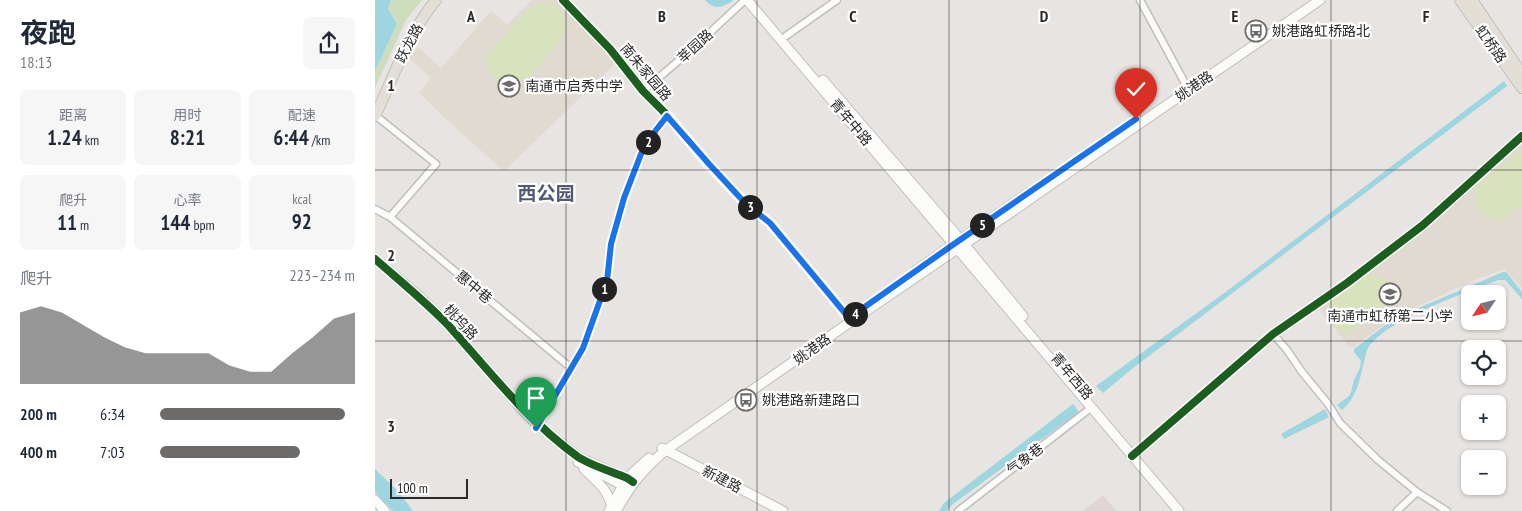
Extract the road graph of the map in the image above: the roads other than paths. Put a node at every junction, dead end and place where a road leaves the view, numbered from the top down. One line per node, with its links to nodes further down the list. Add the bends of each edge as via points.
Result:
1 (429, 0): 16 (main road, 跃龙路, via 390,64)
2 (436, 0): 17 (main road, 跃龙路, via 402,54)
3 (563, 0): 15 (street, 南朱家园路, via 610,49)
4 (746, 0): 15 (street, 莘园路); 22 (main road, 青年中路)
5 (755, 0): 12 (main road, 青年中路)
6 (837, 0): 12 (street)
7 (1140, 0): 14 (street)
8 (1310, 0): 14 (main road, 姚港路)
9 (1320, 0): 22 (main road, 姚港路)
10 (1460, 0): 13 (main road, 虹桥路)
11 (1472, 0): 13 (main road, 虹桥路)
12 (786, 36): 22 (main road, 青年中路)
13 (1518, 77)
14 (1187, 85): 22 (main road, 姚港路)
15 (643, 91): 18 (street, 南朱家园路)
16 (375, 100)
17 (375, 115): 21 (street, via 436,164)
18 (667, 116): 24 (street, 南朱家园路, via 746,204 770,223); 26 (street, via 641,154 624,198 611,244 607,281 583,348)
19 (1522, 136): 25 (street, via 1423,225)
20 (375, 209): 21 (street, 惠中巷)
21 (390, 217): 26 (street, 惠中巷)
22 (959, 244): 24 (main road, 姚港路); 27 (main road, 青年西路); 29 (main road, 姚港路); 30 (main road, 青年西路, via 1051,350)
23 (375, 259): 28 (main road, 桃坞路, via 442,319)
24 (849, 318): 29 (main road, 姚港路)
25 (1273, 334): 30 (street); 33 (street, via 1329,405 1340,424)
26 (571, 368): 28 (street)
27 (1092, 407): 30 (main road, 青年西路); 38 (street, 气象巷)
28 (537, 426): 31 (main road, 桃坞路, via 554,445); 32 (main road, 桃坞路, via 580,458)
29 (664, 449): 32 (main road, 姚港路, via 637,468); 37 (main road, 新建路)
30 (1134, 454): 39 (main road, 青年西路); 40 (main road, 青年西路)
31 (577, 462): 32 (main road, 桃坞路); 35 (main road, via 609,495)
32 (628, 483): 35 (main road, 姚港路)
33 (1417, 492): 41 (street); 42 (street)
34 (375, 500): 36 (main road)
35 (612, 510)
36 (385, 511)
37 (783, 511)
38 (958, 511)
39 (1179, 511)
40 (1186, 511)
41 (1397, 511)
42 (1447, 511)

